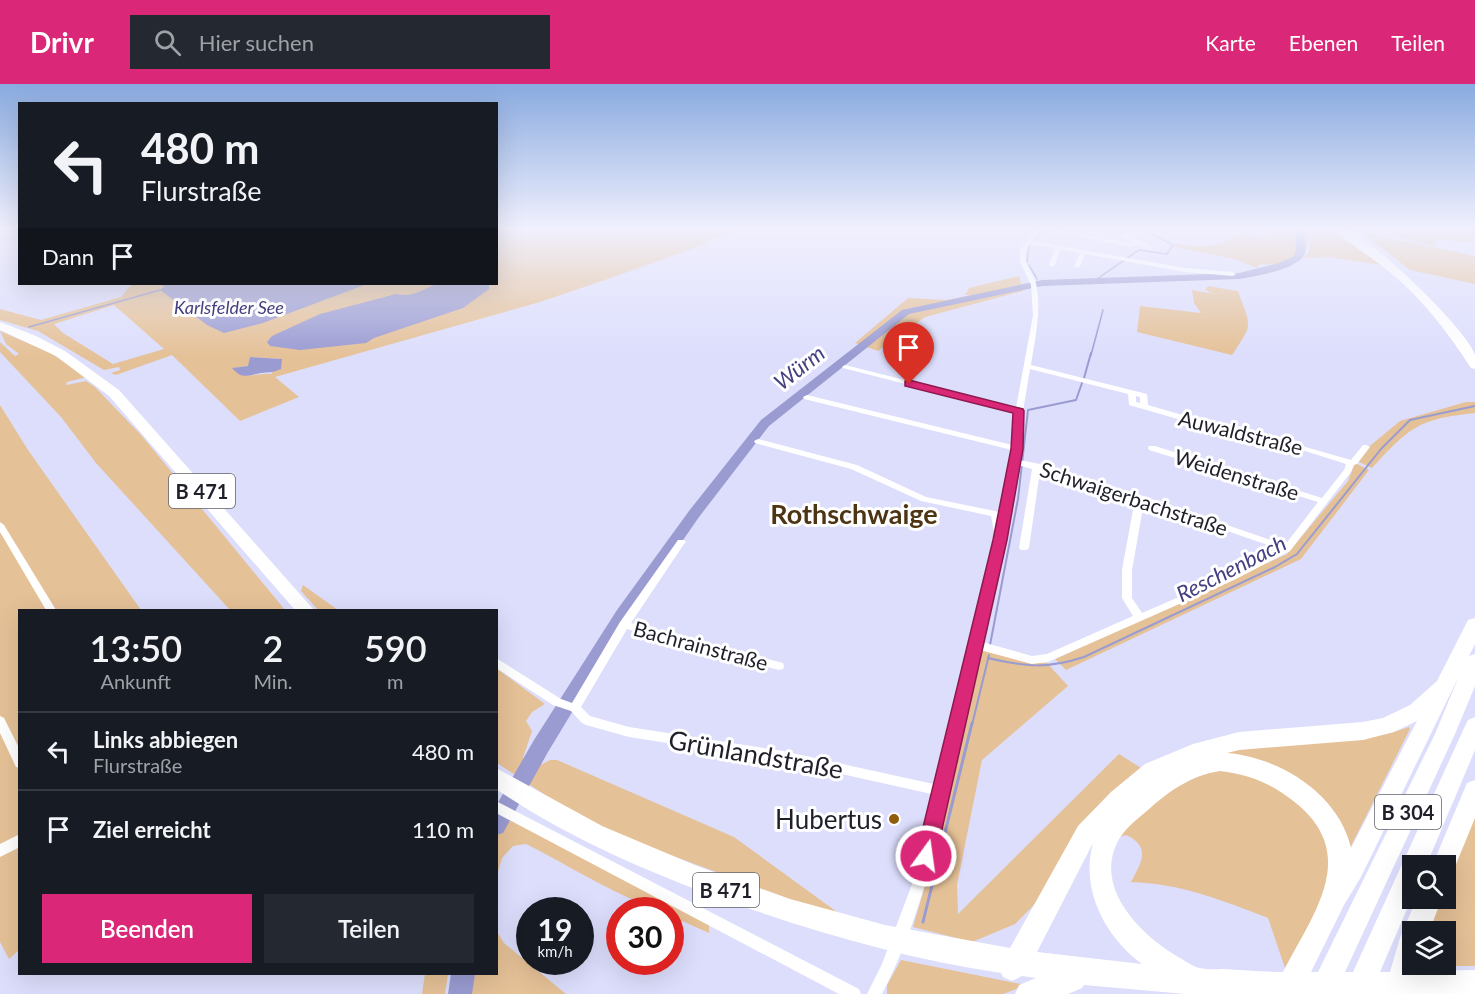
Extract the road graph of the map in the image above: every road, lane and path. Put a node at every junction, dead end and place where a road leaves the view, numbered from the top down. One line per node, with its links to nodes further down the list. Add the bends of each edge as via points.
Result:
1 (1029, 271): 9 (street, via 1034,283 1036,315)
2 (1203, 271): 5 (street)
3 (1395, 271): 8 (highway, via 1443,320)
4 (1405, 271): 7 (highway, via 1456,321)
5 (1233, 274)
6 (0, 326): 28 (highway, B 471, via 54,349 81,365 114,393)
7 (1475, 347)
8 (1475, 365)
9 (1028, 366): 12 (street); 19 (street, Auwaldstraße, via 1144,396 1143,406 1292,449 1338,458)
10 (845, 367): 12 (street)
11 (807, 397): 16 (street)
12 (1019, 411): 16 (street)
13 (758, 441): 23 (street, via 854,467 924,499 995,514)
14 (1366, 447): 19 (street)
15 (1152, 448): 21 (street, Weidenstraße)
16 (1017, 449): 17 (street)
17 (1015, 461): 18 (street, Schwaigerbachstraße); 23 (street)
18 (1037, 466): 20 (street, Schwaigerbachstraße); 25 (street)
19 (1349, 467): 21 (street)
20 (1140, 498): 26 (street, Schwaigerbachstraße); 29 (street, via 1127,570 1127,598)
21 (1323, 501): 26 (street)
22 (0, 525): 27 (street)
23 (1000, 540): 32 (street)
24 (681, 542): 30 (street)
25 (1024, 548)
26 (1287, 549): 29 (street)
27 (50, 609)
28 (304, 609)
29 (1139, 617): 32 (street, via 1048,658 1032,660)
30 (624, 625): 35 (street, Bachrainstraße); 37 (street)
31 (1475, 625): 36 (highway)
32 (977, 645): 43 (street)
33 (498, 663): 37 (street, Grünlandstraße, via 560,703)
34 (1475, 663): 60 (highway, B 304)
35 (778, 666)
36 (1443, 687): 50 (highway, via 1353,869); 51 (highway, via 1417,711 1387,726 1239,741 1193,753 1153,771 1086,834)
37 (575, 708): 43 (street, Grünlandstraße, via 586,720 629,732 783,756)
38 (0, 721): 40 (street)
39 (1475, 726): 47 (highway, B 304)
40 (18, 759)
41 (506, 784): 51 (highway, B 471, via 561,816 663,865 729,891 854,932)
42 (1475, 790): 48 (highway)
43 (942, 791): 57 (street, via 921,879 888,968)
44 (501, 809): 56 (street)
45 (18, 841): 46 (street)
46 (0, 851)
47 (1418, 855)
48 (1448, 855)
49 (1402, 891): 61 (highway, B 304)
50 (1335, 896): 55 (highway, via 1342,862 1330,825 1315,805 1273,775 1245,765 1220,762 1168,780 1149,795 1118,823 1105,842 1101,865 1105,890 1120,924 1142,947 1170,967); 59 (highway)
51 (1012, 968): 53 (highway, B 471)
52 (1402, 975): 62 (highway)
53 (1075, 978): 55 (highway, B 471); 58 (highway)
54 (1471, 985): 55 (highway, B 471, via 1336,993)
55 (1217, 991)
56 (854, 994)
57 (874, 994)
58 (1028, 994)
59 (1286, 994)
60 (1321, 994)
61 (1357, 994)
62 (1397, 994)

